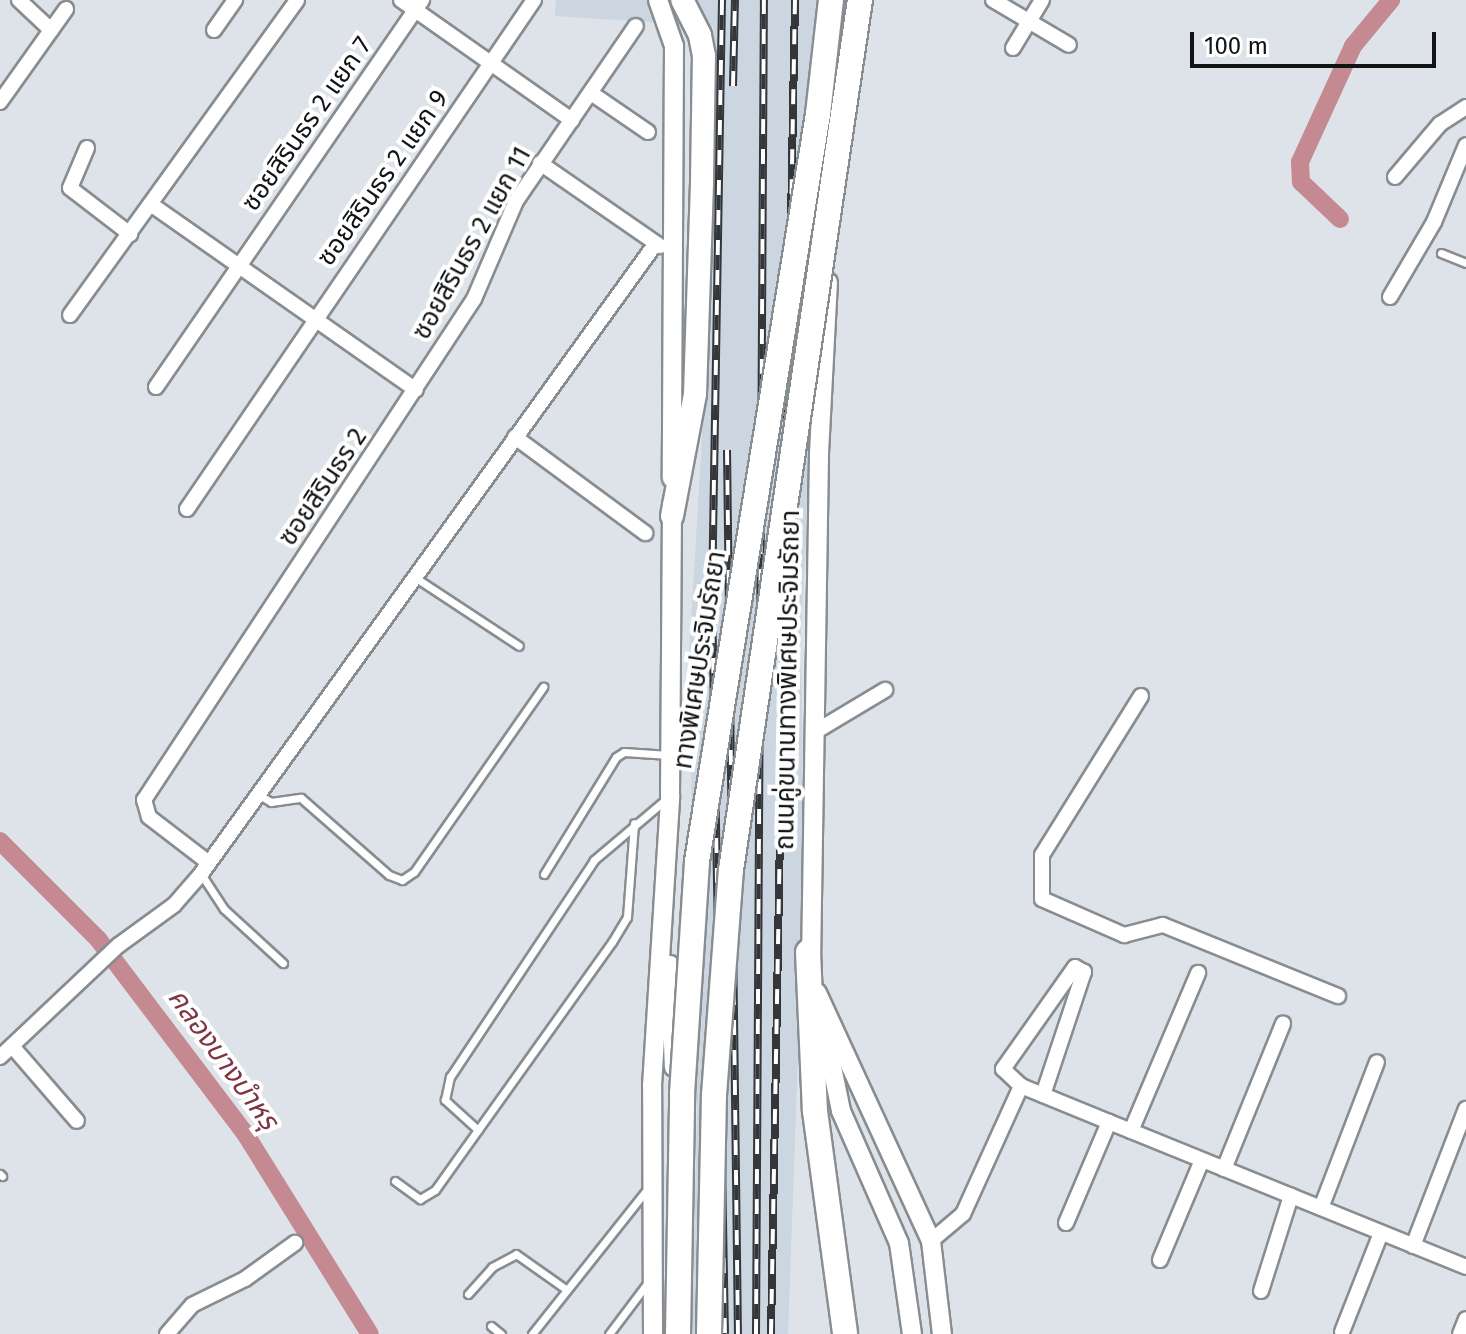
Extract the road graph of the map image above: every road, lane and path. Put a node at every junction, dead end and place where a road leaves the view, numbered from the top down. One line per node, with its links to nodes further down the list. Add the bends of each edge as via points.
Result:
1 (19, 0): 17 (street)
2 (235, 0): 18 (street)
3 (297, 0): 31 (street)
4 (401, 0): 13 (street)
5 (534, 0): 21 (street, ซอยสิรินธร 2 แยก 9)
6 (658, 0): 34 (main road, via 674,46)
7 (682, 0): 45 (main road, via 704,56 702,180 695,394)
8 (831, 0): 103 (highway, ทางพิเศษประจิมรัถยา, bridge, via 818,114 697,861 682,1094)
9 (843, 0): 52 (main road, ถนนคู่ขนานทางพิเศษประจิมรัถยา, via 819,453)
10 (860, 0): 104 (highway, bridge, via 731,870 714,1095)
11 (993, 0): 15 (street)
12 (1042, 0): 15 (street)
13 (419, 5): 21 (street); 37 (street, ซอยสิรินธร 2 แยก 7)
14 (66, 9): 17 (street)
15 (1029, 22): 19 (street); 20 (street)
16 (636, 26): 22 (street, ซอยสิรินธร 2 แยก 11)
17 (51, 30): 23 (street)
18 (214, 30)
19 (1069, 45)
20 (1013, 48)
21 (491, 64): 25 (street); 40 (street, ซอยสิรินธร 2 แยก 9)
22 (591, 93): 25 (street, ซอยสิรินธร 2 แยก 11); 26 (street)
23 (0, 102)
24 (1466, 107): 30 (street, via 1440,124)
25 (572, 120): 29 (street, ซอยสิรินธร 2 แยก 11)
26 (648, 132)
27 (1466, 145): 38 (street, via 1434,222)
28 (87, 148): 32 (street, via 70,188)
29 (540, 163): 33 (street); 42 (street, ซอยสิรินธร 2 แยก 11, via 516,201 486,278)
30 (1395, 177)
31 (152, 205): 32 (street); 37 (street)
32 (130, 234): 39 (street)
33 (654, 246): 34 (street); 43 (street)
34 (673, 247): 45 (main road)
35 (1441, 253): 36 (lane)
36 (1466, 263)
37 (237, 266): 40 (street); 41 (street, ซอยสิรินธร 2 แยก 7)
38 (1390, 297)
39 (70, 315)
40 (314, 320): 42 (street); 44 (street, ซอยสิรินธร 2 แยก 9)
41 (156, 387)
42 (416, 390): 57 (street, ซอยสิรินธร 2, via 144,800 149,817)
43 (515, 437): 46 (street); 47 (street)
44 (187, 509)
45 (672, 516): 53 (main road)
46 (645, 533)
47 (414, 576): 48 (lane); 54 (street)
48 (519, 646)
49 (543, 687): 54 (lane, via 414,872 402,880 389,875 301,798 271,802)
50 (885, 690): 52 (street)
51 (1141, 696): 63 (street, via 1042,855 1042,899 1124,935 1163,925)
52 (815, 732): 60 (main road, ถนนคู่ขนานทางพิเศษประจิมรัถยา)
53 (671, 756): 55 (main road); 58 (lane, via 624,752 616,757)
54 (259, 795): 57 (street)
55 (670, 796): 56 (lane); 59 (main road)
56 (634, 823): 74 (lane, via 627,917); 74 (lane, via 594,860 445,1085 450,1107)
57 (205, 868): 61 (lane, via 224,909); 66 (street, via 161,916 119,945)
58 (544, 874)
59 (666, 895): 79 (main road, via 654,1034); 102 (main road, via 674,1073)
60 (808, 952): 64 (main road, ถนนคู่ขนานทางพิเศษประจิมรัถยา); 96 (highway, via 815,1111)
61 (283, 963)
62 (1198, 973): 75 (street)
63 (1338, 996)
64 (821, 1011): 84 (main road, ถนนคู่ขนานทางพิเศษประจิมรัถยา); 105 (main road, via 841,1111 899,1243)
65 (1283, 1024): 77 (street)
66 (12, 1046): 67 (street); 72 (street)
67 (0, 1057)
68 (1377, 1062): 81 (street)
69 (1021, 1086): 70 (street); 70 (street, via 1003,1069 1075,967 1084,972); 84 (street, via 963,1214)
70 (1043, 1095): 73 (street)
71 (1466, 1109): 86 (street)
72 (77, 1121)
73 (1109, 1122): 75 (street); 82 (street)
74 (478, 1130): 78 (lane, via 426,1197 413,1196)
75 (1131, 1131): 76 (street)
76 (1202, 1160): 77 (street); 87 (street)
77 (1224, 1169): 80 (street)
78 (395, 1181)
79 (652, 1183): 89 (main road); 90 (lane)
80 (1291, 1196): 81 (street); 91 (street)
81 (1321, 1208): 83 (street)
82 (1066, 1223)
83 (1381, 1233): 86 (street); 95 (street)
84 (931, 1241): 106 (main road, ถนนคู่ขนานทางพิเศษประจิมรัถยา)
85 (295, 1243): 97 (street, via 245,1279 192,1305)
86 (1413, 1246): 88 (street)
87 (1160, 1260)
88 (1466, 1267)
89 (653, 1277): 100 (lane); 101 (main road)
90 (567, 1290): 92 (lane, via 516,1254 492,1267); 99 (lane)
91 (1261, 1291)
92 (468, 1294)
93 (1466, 1319): 107 (street)
94 (491, 1326): 98 (lane)
95 (1342, 1332)
96 (845, 1333)
97 (167, 1334)
98 (501, 1334)
99 (532, 1334)
100 (609, 1334)
101 (653, 1334)
102 (670, 1334)
103 (678, 1334)
104 (709, 1334)
105 (912, 1334)
106 (942, 1334)
107 (1460, 1334)

